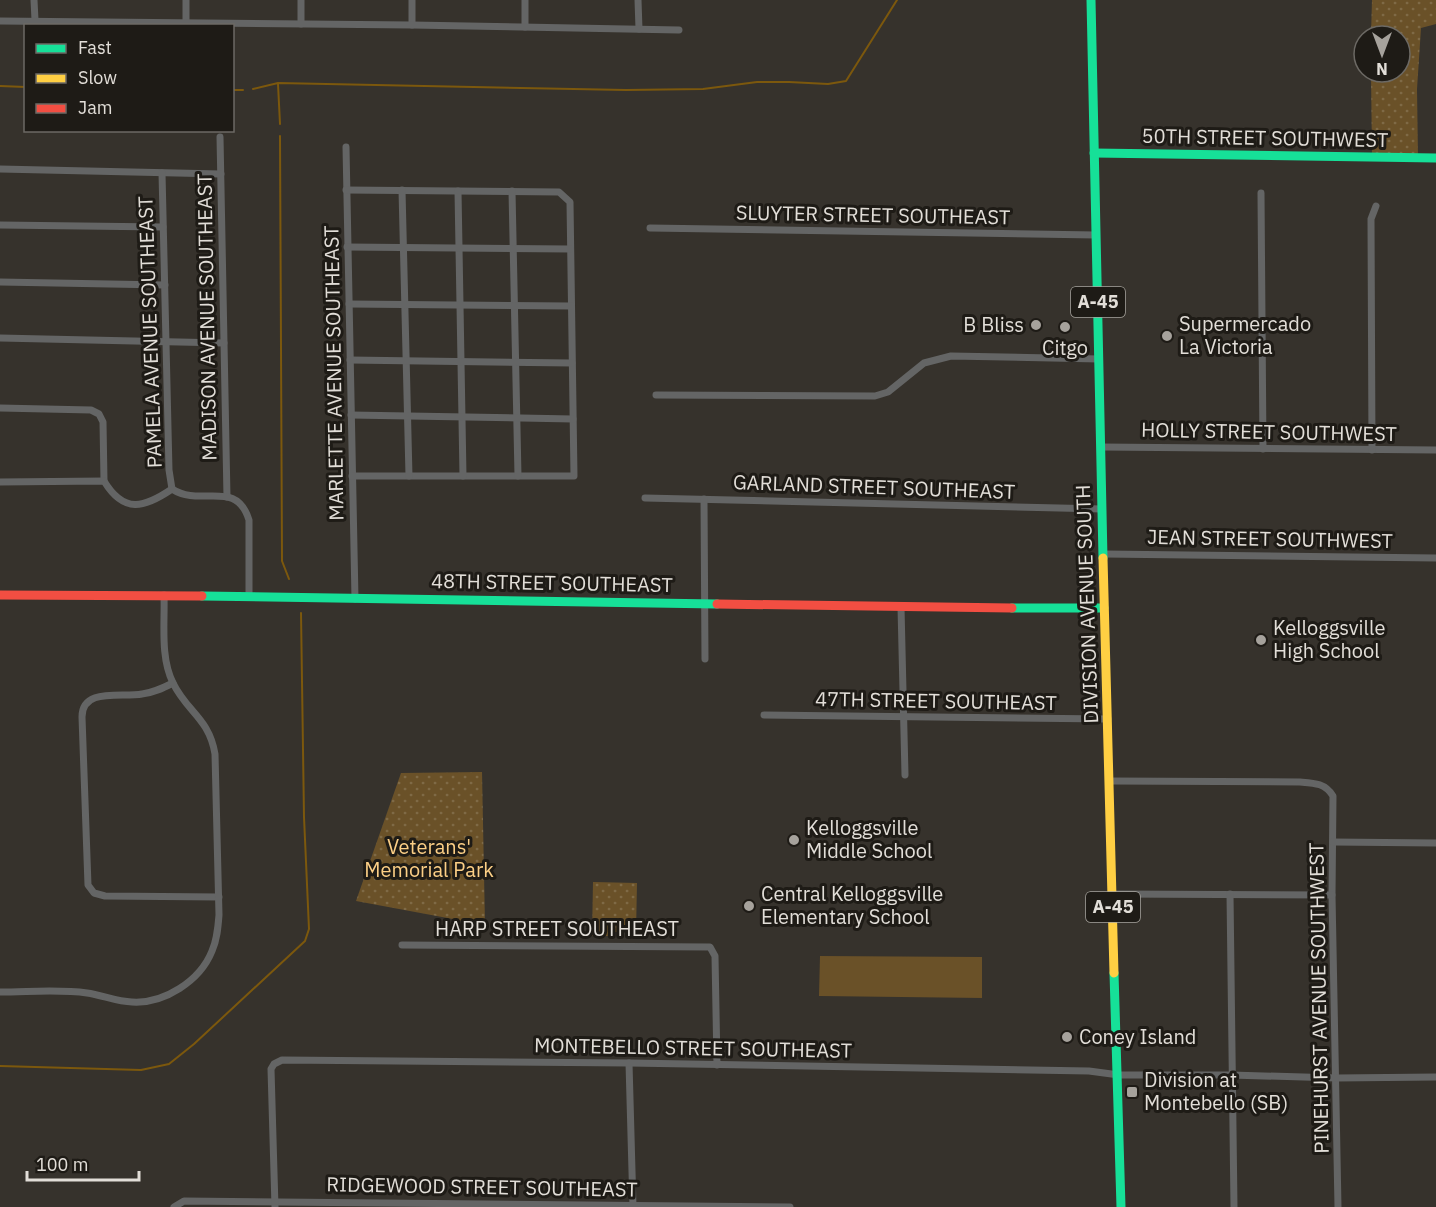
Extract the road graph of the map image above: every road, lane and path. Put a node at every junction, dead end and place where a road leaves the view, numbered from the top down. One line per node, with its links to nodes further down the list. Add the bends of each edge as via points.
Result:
1 (34, 0): 8 (street)
2 (186, 0): 10 (street)
3 (301, 0): 11 (street)
4 (412, 0): 12 (street)
5 (525, 0): 13 (street)
6 (638, 0): 14 (street)
7 (1091, 0): 18 (street, DIVISION AVENUE SOUTH / A-45)
8 (35, 20): 9 (street); 10 (street)
9 (0, 21)
10 (186, 22): 11 (street)
11 (301, 24): 12 (street)
12 (412, 25): 13 (street)
13 (525, 27): 14 (street)
14 (639, 29): 15 (street)
15 (679, 30)
16 (220, 137): 22 (street, MADISON AVENUE SOUTHEAST)
17 (346, 147): 23 (street, MARLETTE AVENUE SOUTHEAST)
18 (1094, 153): 19 (street, 50TH STREET SOUTHWEST); 32 (street, DIVISION AVENUE SOUTH / A-45)
19 (1436, 158)
20 (0, 169): 21 (street)
21 (162, 173): 22 (street); 30 (street, PAMELA AVENUE SOUTHEAST)
22 (221, 174): 47 (street, MADISON AVENUE SOUTHEAST)
23 (346, 189): 24 (street); 33 (street, MARLETTE AVENUE SOUTHEAST)
24 (402, 190): 25 (street); 34 (street)
25 (458, 191): 26 (street); 35 (street)
26 (512, 191): 36 (street); 37 (street, via 559,192 570,201)
27 (1261, 193): 62 (street)
28 (1376, 206): 63 (street, via 1371,219)
29 (0, 225): 30 (street)
30 (163, 227): 39 (street, PAMELA AVENUE SOUTHEAST)
31 (650, 228): 32 (street, SLUYTER STREET SOUTHEAST)
32 (1096, 235): 48 (street, DIVISION AVENUE SOUTH / A-45)
33 (348, 247): 34 (street); 40 (street, MARLETTE AVENUE SOUTHEAST)
34 (404, 247): 35 (street); 41 (street)
35 (459, 248): 36 (street); 42 (street)
36 (513, 248): 37 (street); 43 (street)
37 (570, 249): 44 (street)
38 (0, 282): 39 (street)
39 (165, 285): 46 (street, PAMELA AVENUE SOUTHEAST)
40 (349, 304): 41 (street); 49 (street, MARLETTE AVENUE SOUTHEAST)
41 (405, 304): 42 (street); 50 (street)
42 (460, 305): 43 (street); 51 (street)
43 (515, 306): 44 (street); 52 (street)
44 (571, 306): 53 (street)
45 (0, 338): 46 (street)
46 (166, 342): 47 (street); 71 (street, PAMELA AVENUE SOUTHEAST)
47 (224, 343): 72 (street, MADISON AVENUE SOUTHEAST)
48 (1099, 359): 54 (street, via 951,356 924,363 888,392 875,396); 61 (street, DIVISION AVENUE SOUTH / A-45)
49 (350, 360): 50 (street); 56 (street, MARLETTE AVENUE SOUTHEAST)
50 (406, 361): 51 (street); 57 (street)
51 (461, 362): 52 (street); 58 (street)
52 (516, 362): 53 (street); 59 (street)
53 (572, 363): 60 (street)
54 (656, 395)
55 (0, 408): 69 (street, via 91,410 99,414 103,422)
56 (351, 415): 57 (street); 65 (street, MARLETTE AVENUE SOUTHEAST)
57 (408, 416): 58 (street); 66 (street)
58 (462, 417): 59 (street); 67 (street)
59 (517, 418): 60 (street); 68 (street)
60 (573, 419): 68 (street, via 574,476)
61 (1101, 447): 62 (street, HOLLY STREET SOUTHWEST); 75 (street, DIVISION AVENUE SOUTH / A-45)
62 (1263, 449): 63 (street, HOLLY STREET SOUTHWEST)
63 (1372, 450): 64 (street, HOLLY STREET SOUTHWEST)
64 (1436, 450)
65 (352, 476): 66 (street); 81 (street, MARLETTE AVENUE SOUTHEAST)
66 (409, 476): 67 (street)
67 (463, 476): 68 (street)
68 (518, 476)
69 (104, 481): 70 (street); 71 (street, via 113,495 136,505 147,504)
70 (0, 482)
71 (172, 489): 72 (street, via 186,495)
72 (227, 497): 80 (street, via 242,504 249,520)
73 (645, 498): 74 (street, GARLAND STREET SOUTHEAST)
74 (704, 499): 75 (street, GARLAND STREET SOUTHEAST); 82 (street)
75 (1102, 509): 76 (street, DIVISION AVENUE SOUTH / A-45)
76 (1104, 554): 77 (street, JEAN STREET SOUTHWEST); 84 (street, DIVISION AVENUE SOUTH / A-45)
77 (1436, 558)
78 (0, 595): 79 (street, 48TH STREET SOUTHEAST)
79 (164, 595): 80 (street, 48TH STREET SOUTHEAST); 86 (street, via 166,657)
80 (249, 596): 81 (street, 48TH STREET SOUTHEAST)
81 (355, 599): 82 (street, 48TH STREET SOUTHEAST)
82 (706, 603): 83 (street, 48TH STREET SOUTHEAST); 85 (street)
83 (901, 607): 84 (street, 48TH STREET SOUTHEAST); 88 (street)
84 (1104, 608): 89 (street, DIVISION AVENUE SOUTH / A-45)
85 (705, 659)
86 (173, 683): 97 (street, via 203,721 213,746); 97 (street, via 153,692 95,697 86,702 82,712 88,882 94,893 111,896)
87 (764, 715): 88 (street, 47TH STREET SOUTHEAST)
88 (904, 717): 89 (street, 47TH STREET SOUTHEAST); 90 (street)
89 (1108, 719): 91 (street, DIVISION AVENUE SOUTH / A-45)
90 (905, 775)
91 (1110, 781): 92 (street, PINEHURST AVENUE SOUTHWEST, via 1317,783 1333,796); 94 (street, DIVISION AVENUE SOUTH / A-45)
92 (1333, 842): 93 (street); 96 (street, PINEHURST AVENUE SOUTHWEST)
93 (1436, 843)
94 (1113, 894): 95 (street); 102 (street, DIVISION AVENUE SOUTH / A-45)
95 (1230, 894): 96 (street); 103 (street)
96 (1332, 895): 105 (street, PINEHURST AVENUE SOUTHWEST)
97 (219, 897): 99 (street, via 212,953 200,972 178,989 154,1000 136,1003 88,993)
98 (402, 945): 101 (street, HARP STREET SOUTHEAST, via 712,949)
99 (0, 992)
100 (629, 1063): 101 (street, MONTEBELLO STREET SOUTHEAST); 106 (street, MONTEBELLO STREET SOUTHEAST, via 282,1060 271,1069); 108 (street)
101 (717, 1065): 102 (street, MONTEBELLO STREET SOUTHEAST, via 1089,1071)
102 (1119, 1075): 103 (street, MONTEBELLO STREET SOUTHEAST); 110 (street, DIVISION AVENUE SOUTH / A-45)
103 (1231, 1075): 105 (street, MONTEBELLO STREET SOUTHEAST); 111 (street)
104 (1436, 1077): 105 (street, MONTEBELLO STREET SOUTHEAST)
105 (1337, 1078): 112 (street, PINEHURST AVENUE SOUTHWEST)
106 (275, 1204): 107 (street, RIDGEWOOD STREET SOUTHEAST, via 184,1201); 108 (street, RIDGEWOOD STREET SOUTHEAST)
107 (174, 1206)
108 (633, 1206): 109 (street, RIDGEWOOD STREET SOUTHEAST)
109 (790, 1207)
110 (1121, 1207)
111 (1234, 1207)
112 (1338, 1207)

